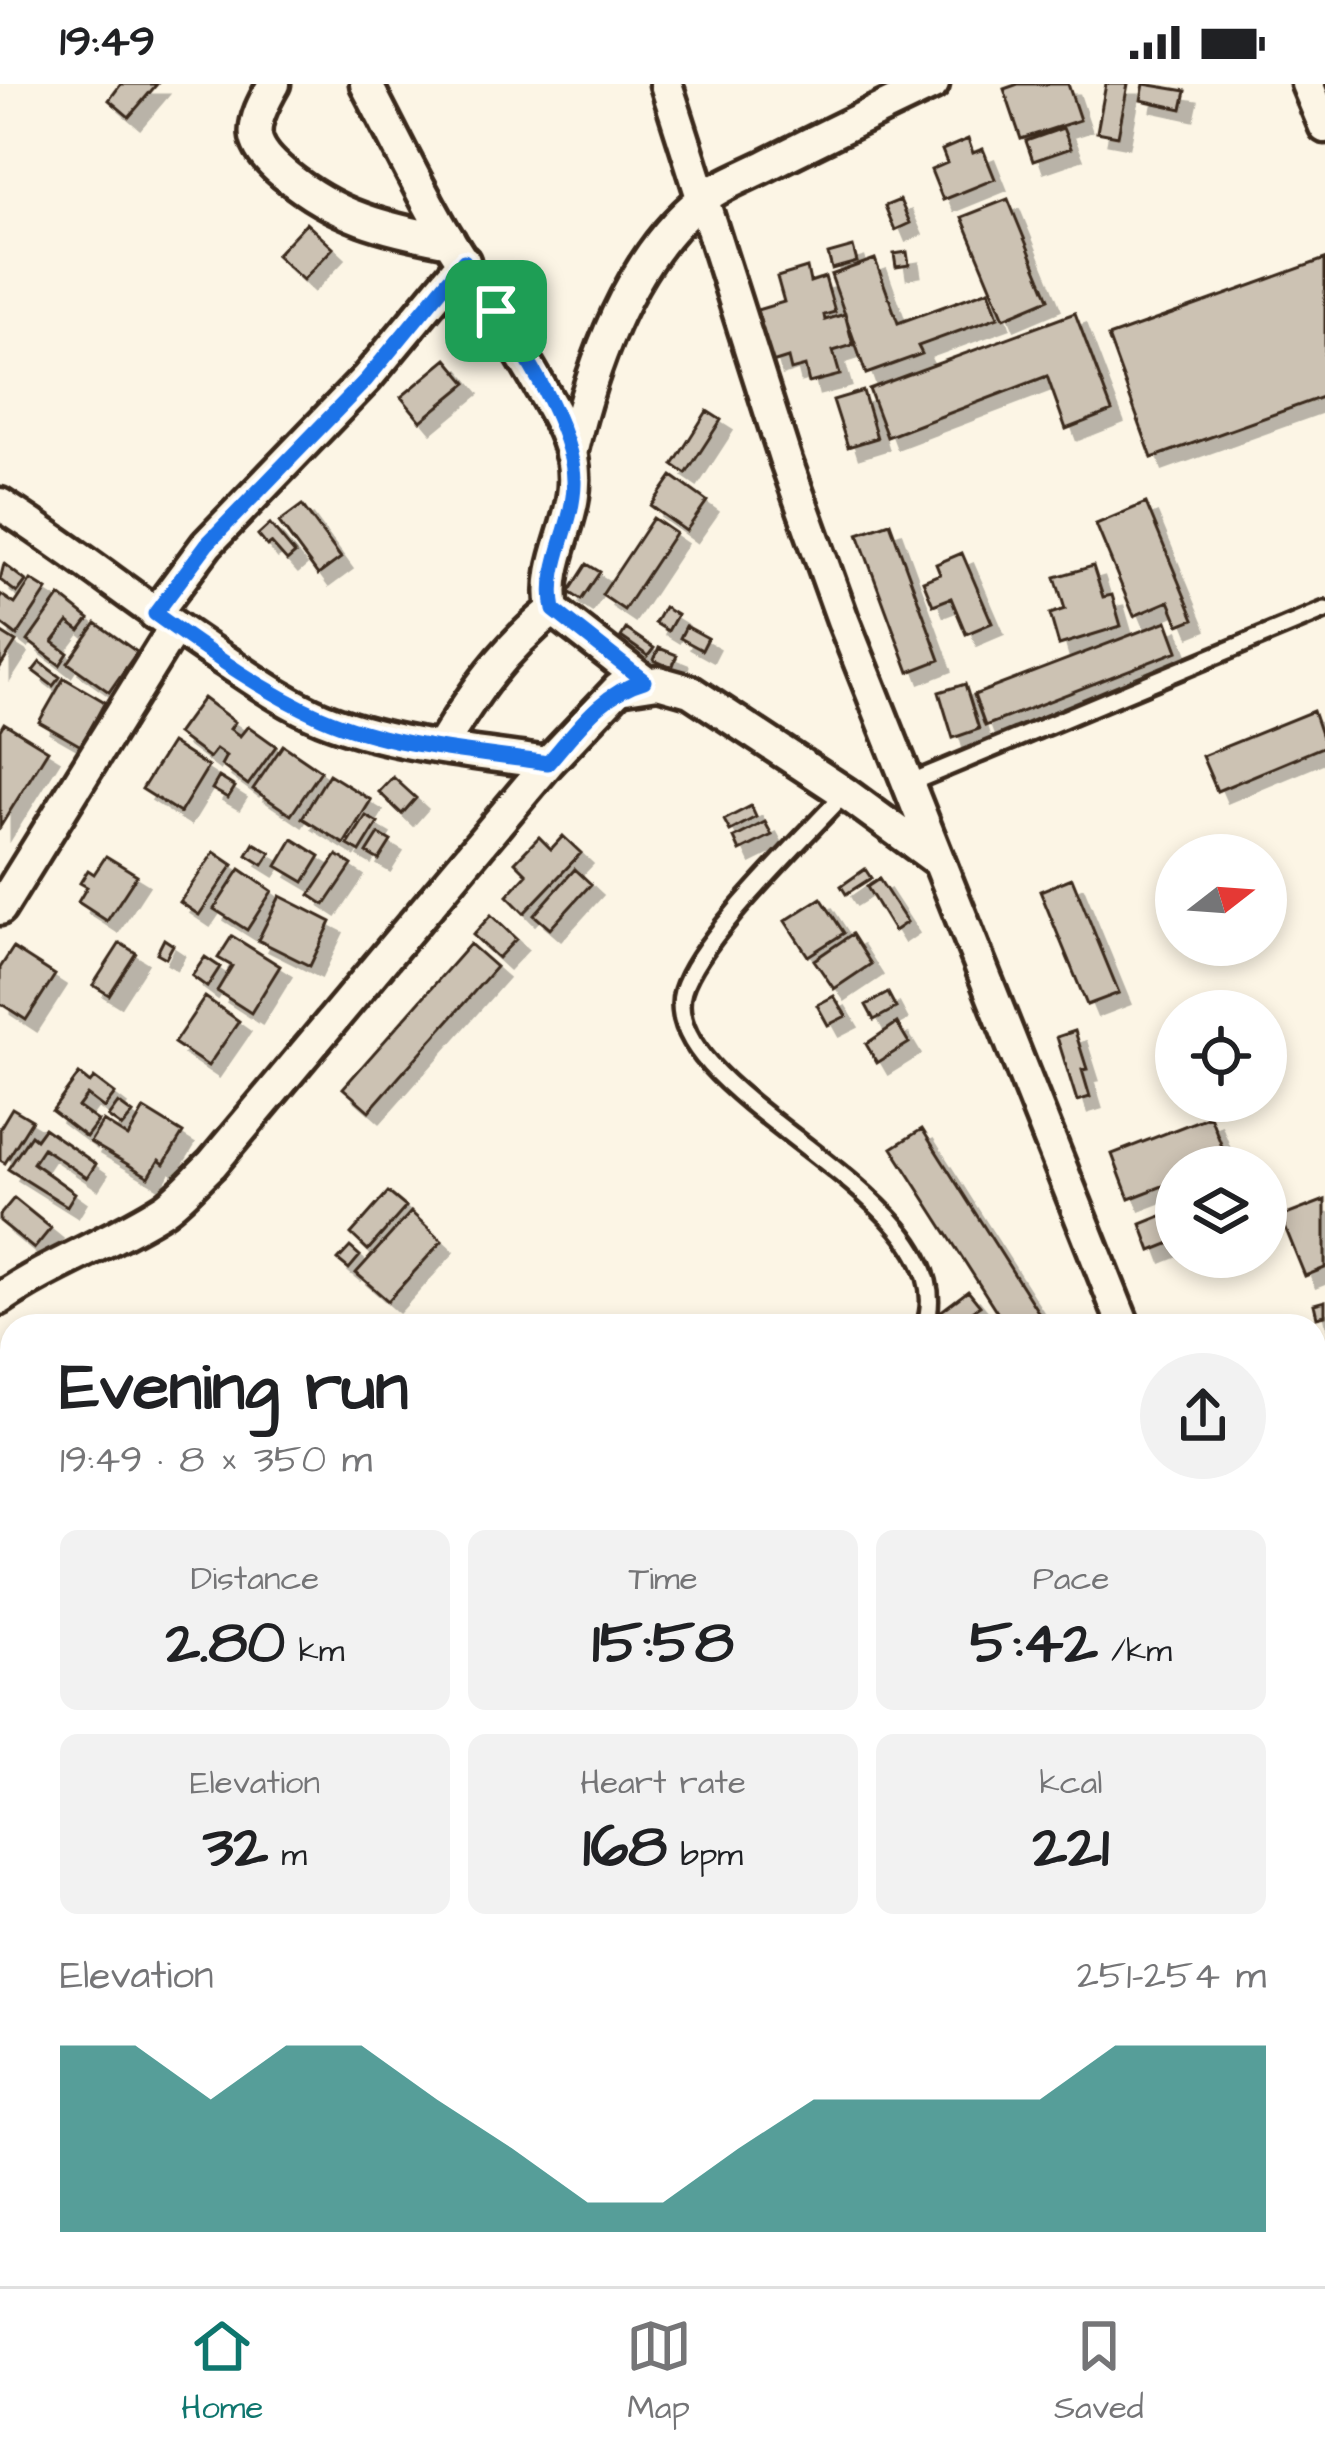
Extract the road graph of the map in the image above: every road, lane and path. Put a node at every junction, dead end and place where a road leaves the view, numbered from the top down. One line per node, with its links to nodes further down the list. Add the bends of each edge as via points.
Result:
1 (274, 84): 8 (street, via 255,130 272,164 315,200)
2 (366, 84): 8 (street)
3 (666, 84): 7 (street)
4 (933, 84): 7 (street)
5 (1306, 84): 6 (street)
6 (1325, 127)
7 (704, 197): 9 (street, via 613,322); 17 (street, via 786,461)
8 (457, 251): 9 (street); 13 (street, via 366,380 207,544)
9 (572, 454): 11 (street, via 571,521 553,566)
10 (0, 504): 13 (street)
11 (554, 610): 14 (street); 15 (street, via 477,686)
12 (1325, 610): 17 (lane)
13 (165, 621): 15 (street, via 322,717); 20 (street)
14 (644, 681): 16 (street, via 602,702); 18 (street, via 690,692)
15 (441, 747): 16 (street)
16 (548, 763): 21 (street, via 212,1164 168,1206)
17 (907, 784): 19 (street)
18 (845, 793): 19 (street); 22 (lane, via 703,956 681,996 683,1018 695,1049 724,1078 918,1250 930,1282)
19 (941, 863): 23 (street)
20 (0, 908)
21 (0, 1299)
22 (929, 1314)
23 (1119, 1314)

